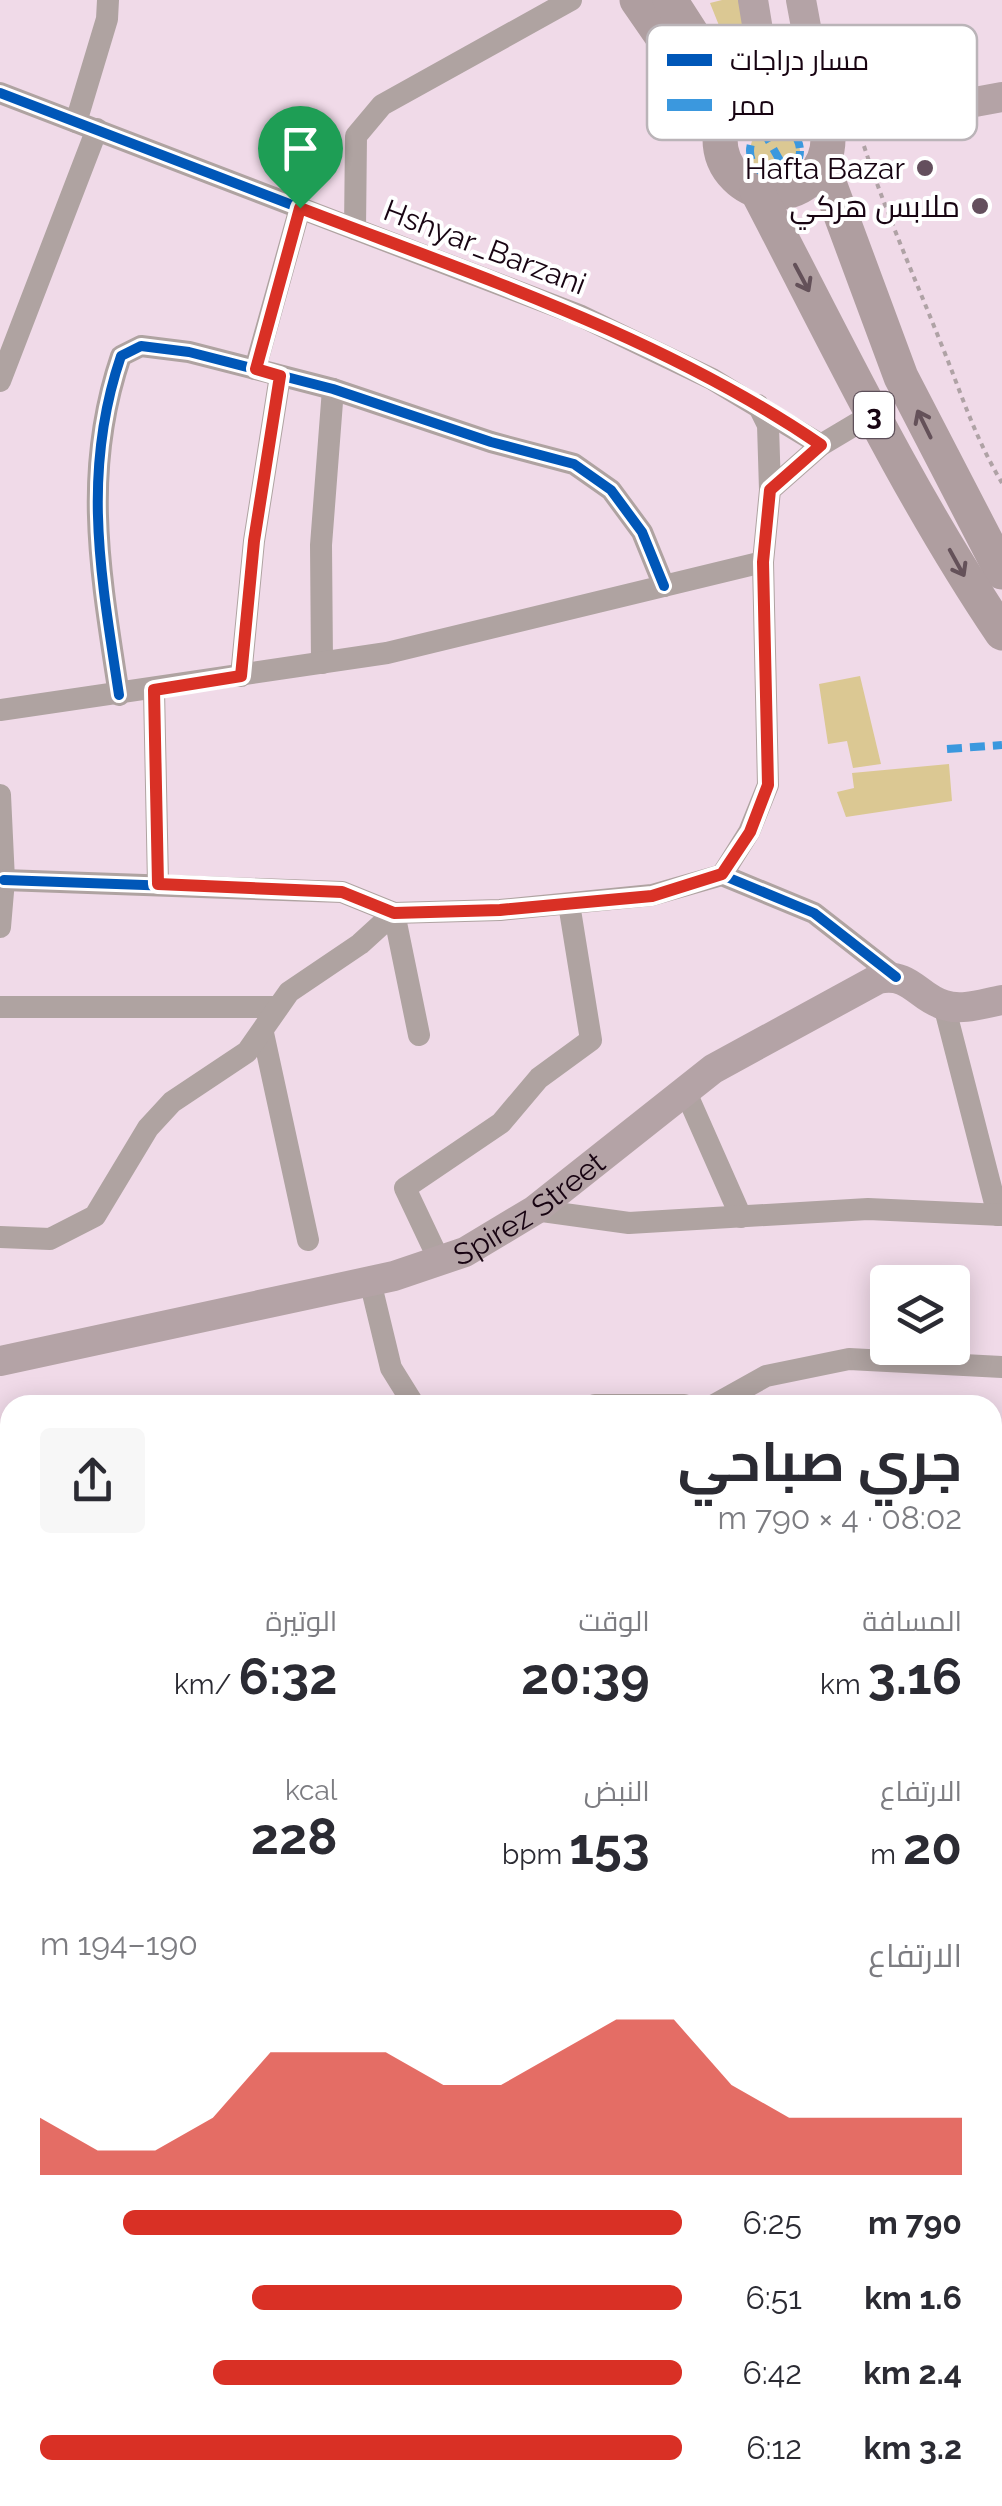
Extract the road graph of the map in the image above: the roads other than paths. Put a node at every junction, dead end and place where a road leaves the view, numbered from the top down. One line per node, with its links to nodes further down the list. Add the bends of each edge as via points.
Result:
1 (108, 0): 12 (street)
2 (571, 0): 18 (street, via 382,105 356,136)
3 (637, 0): 6 (highway, 3)
4 (754, 0): 7 (main road)
5 (802, 0): 8 (main road)
6 (657, 25)
7 (758, 25)
8 (806, 25)
9 (0, 94): 12 (street, Hshyar_Barzani)
10 (1002, 97): 11 (main road)
11 (977, 101)
12 (86, 125): 17 (street, Hshyar_Barzani); 21 (street)
13 (722, 140): 16 (highway, 3, via 725,164)
14 (829, 140): 15 (highway)
15 (822, 164): 16 (highway, via 794,190); 28 (highway, 3, one-way to 15, via 900,377)
16 (757, 191): 24 (highway, 3, one-way to 24)
17 (300, 208): 18 (street, Hshyar_Barzani); 19 (street)
18 (355, 229): 23 (street, Hshyar_Barzani, via 579,315)
19 (256, 369): 20 (street); 34 (street, via 140,346 121,356 100,429 96,484 96,537)
20 (280, 376): 22 (street); 32 (street)
21 (0, 381)
22 (333, 390): 29 (street, via 574,464 610,490 642,532); 31 (street, via 320,544)
23 (758, 404): 25 (street, Hshyar_Barzani); 26 (street, via 768,425)
24 (873, 414): 25 (street); 30 (highway, 3, one-way to 30)
25 (821, 445): 26 (street)
26 (770, 490): 27 (street)
27 (763, 562): 29 (street); 38 (street, via 768,785 750,832)
28 (1002, 572)
29 (664, 586): 31 (street)
30 (1002, 633)
31 (322, 663): 32 (street)
32 (241, 676): 33 (street)
33 (154, 690): 34 (street); 40 (street)
34 (119, 694): 35 (street)
35 (0, 710)
36 (0, 795): 37 (street)
37 (1, 824): 39 (street)
38 (722, 874): 41 (street, via 652,896); 44 (street, via 814,914)
39 (4, 880): 40 (street); 43 (street)
40 (158, 884): 42 (street, via 342,892)
41 (569, 904): 42 (street); 57 (street, via 591,1040 539,1078 502,1122 405,1188)
42 (394, 913): 48 (street); 50 (street)
43 (0, 927)
44 (896, 977): 47 (main road); 51 (main road, Spirez Street, via 838,999)
45 (1002, 1000): 47 (main road)
46 (0, 1006): 48 (street)
47 (944, 1006): 53 (street)
48 (276, 1007): 49 (street)
49 (263, 1033): 55 (street, via 148,1128 95,1216 50,1239); 56 (street)
50 (419, 1035)
51 (684, 1088): 52 (main road, Spirez Street); 54 (street)
52 (535, 1210): 54 (street, via 629,1223); 57 (main road, Spirez Street)
53 (1000, 1215): 54 (street, via 868,1209)
54 (742, 1217)
55 (0, 1237)
56 (308, 1240)
57 (440, 1262): 58 (main road, Spirez Street)
58 (370, 1281): 59 (main road, Spirez Street); 61 (street, via 391,1368)
59 (0, 1361)
60 (1002, 1367): 62 (street, via 849,1360 766,1376)
61 (408, 1395)
62 (732, 1395)

